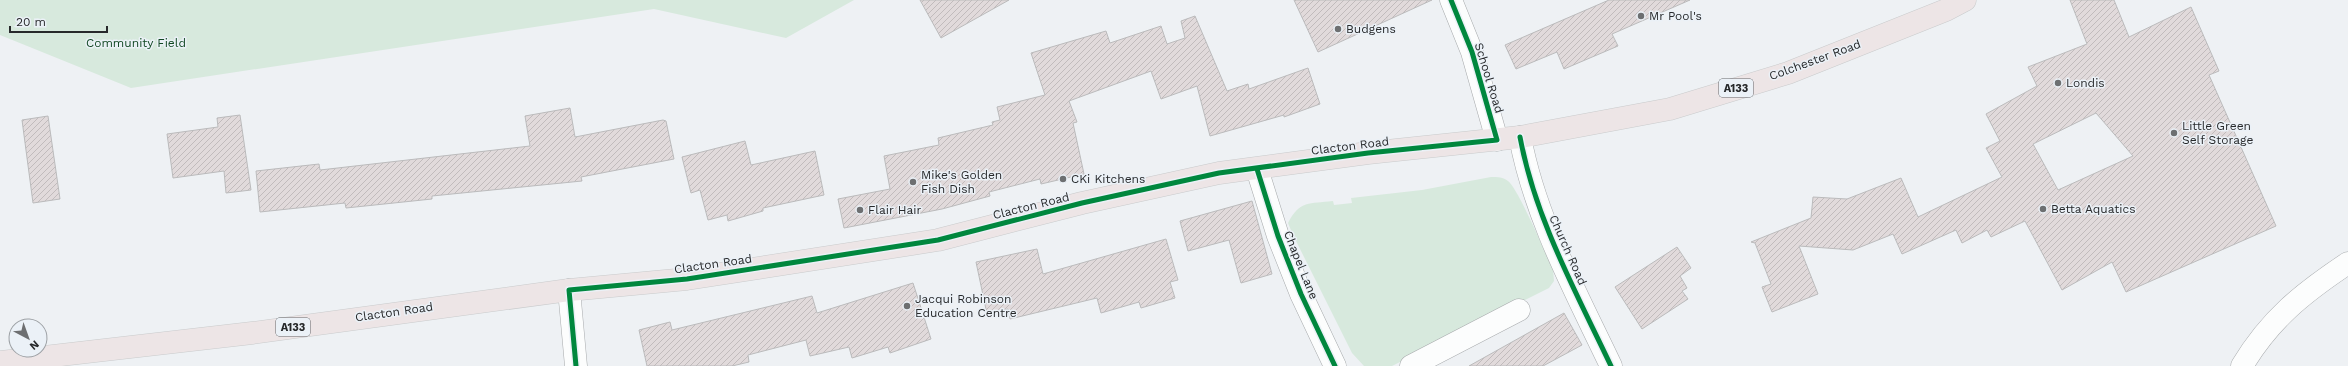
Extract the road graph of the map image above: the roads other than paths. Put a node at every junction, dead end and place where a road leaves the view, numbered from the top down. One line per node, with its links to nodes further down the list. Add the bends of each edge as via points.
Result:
1 (1451, 0): 4 (street, School Road, via 1472,52)
2 (1965, 0): 3 (main road, Colchester Road / A133, via 1946,10 1788,73 1670,109)
3 (1520, 137): 4 (main road, Colchester Road / A133); 13 (street, Church Road, via 1525,164 1545,225)
4 (1497, 140): 5 (main road, Clacton Road / A133, via 1368,153)
5 (1257, 169): 7 (main road, Clacton Road / A133, via 1212,174 1082,203 938,240 687,279); 11 (street, Chapel Lane, via 1278,236 1301,294)
6 (2348, 264): 14 (street, via 2286,309)
7 (569, 290): 9 (main road, Clacton Road / A133, via 252,333); 10 (street)
8 (1519, 310): 12 (street)
9 (0, 362)
10 (576, 366)
11 (1335, 366)
12 (1411, 366)
13 (1611, 366)
14 (2242, 366)

